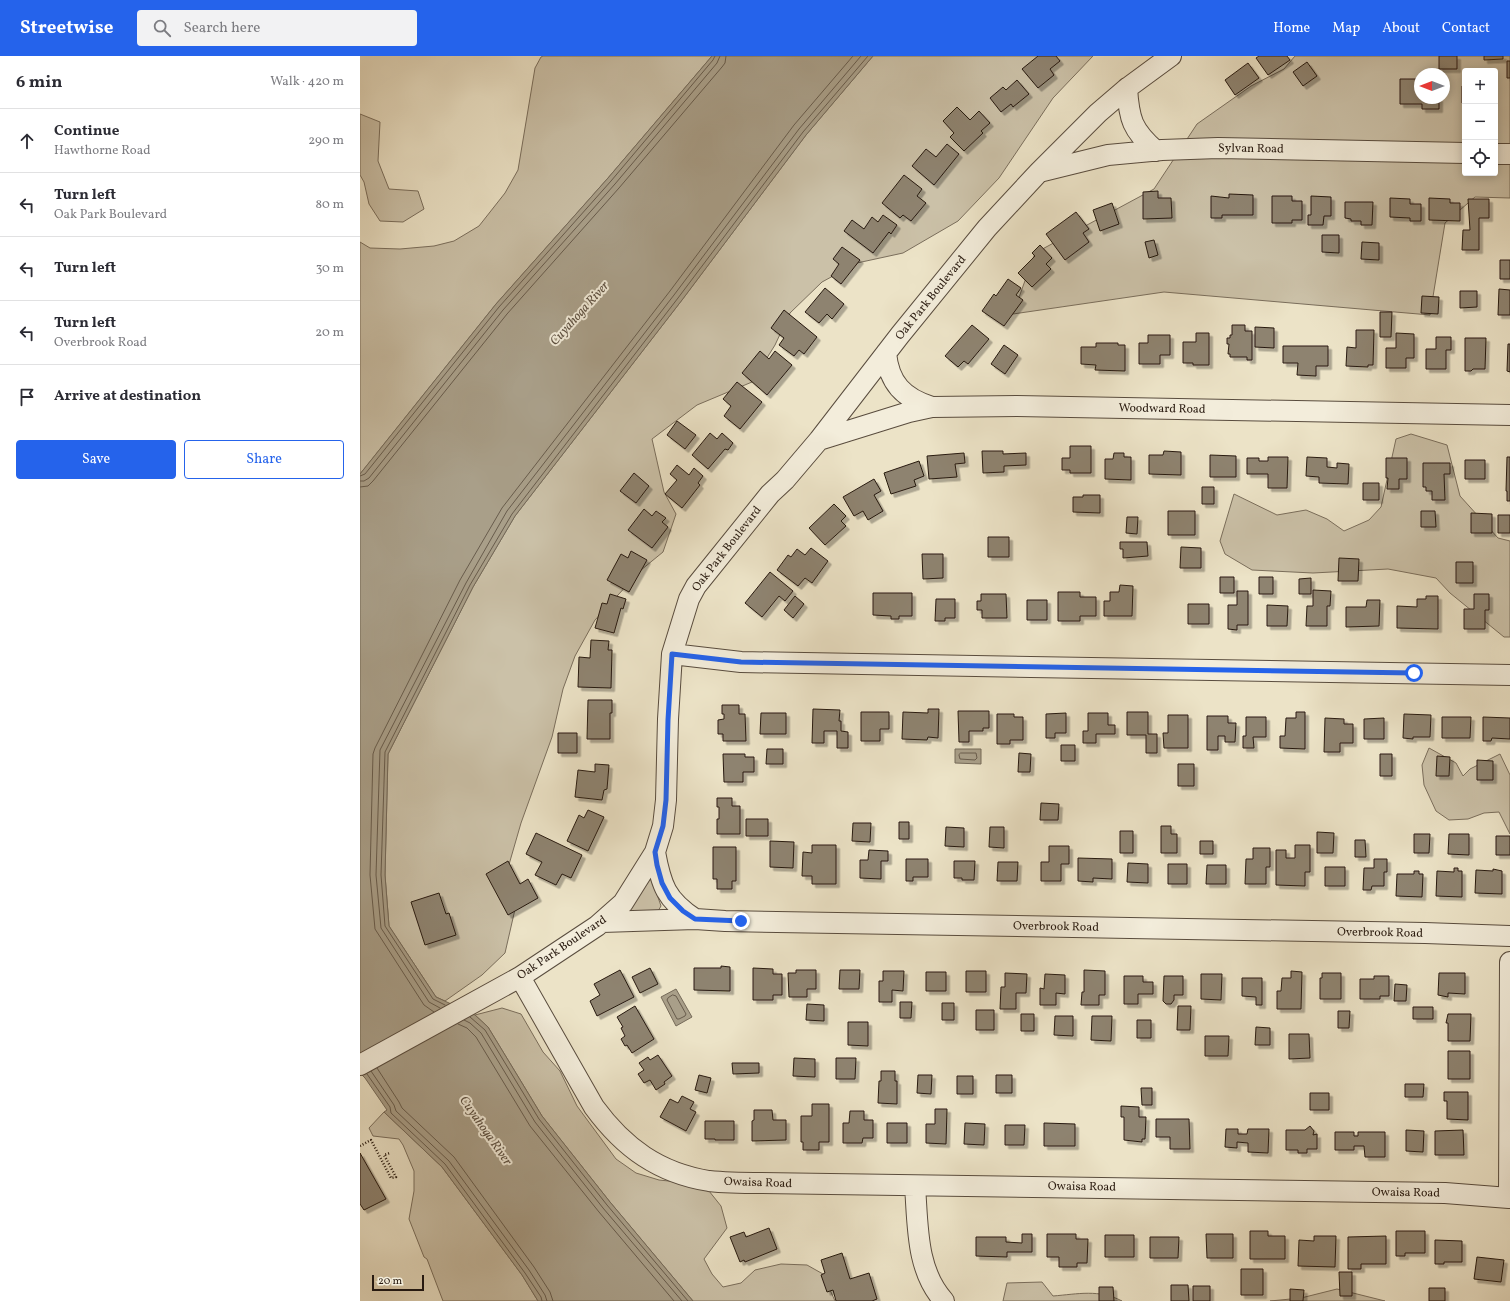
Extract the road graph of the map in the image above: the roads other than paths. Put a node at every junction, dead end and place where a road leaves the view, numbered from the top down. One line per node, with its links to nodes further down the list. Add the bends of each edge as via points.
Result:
1 (1171, 56): 2 (street, Oak Park Boulevard)
2 (1127, 88): 3 (street, via 1132,121 1141,137); 7 (street, Oak Park Boulevard)
3 (1156, 151): 4 (street, Sylvan Road, via 1218,148); 7 (street, Sylvan Road, via 1108,155)
4 (1462, 153)
5 (1498, 154): 6 (street)
6 (1510, 154)
7 (1039, 172): 8 (street, Oak Park Boulevard, via 983,234)
8 (886, 353): 9 (street, via 890,372 903,392 912,399); 11 (street, Oak Park Boulevard)
9 (932, 407): 10 (street, Woodward Road); 11 (street, Woodward Road)
10 (1510, 415)
11 (818, 440): 12 (street, Oak Park Boulevard, via 770,494 696,586 689,599)
12 (672, 654): 13 (street, via 741,662); 14 (street, Oak Park Boulevard, via 666,800 663,826)
13 (1510, 675)
14 (655, 852): 15 (street, via 662,883 670,898); 16 (street, Oak Park Boulevard, via 623,903)
15 (695, 919): 16 (street, Overbrook Road); 17 (street, Overbrook Road)
16 (602, 922): 19 (street, Oak Park Boulevard)
17 (1510, 936)
18 (1510, 962): 21 (street, Owaisa Road, via 1509,1198 1445,1193)
19 (520, 977): 20 (street, Oak Park Boulevard); 21 (street, Owaisa Road, via 594,1107 628,1146 655,1164 682,1175 722,1182)
20 (360, 1066)
21 (915, 1186): 22 (street, via 919,1245 926,1272)
22 (944, 1301)

